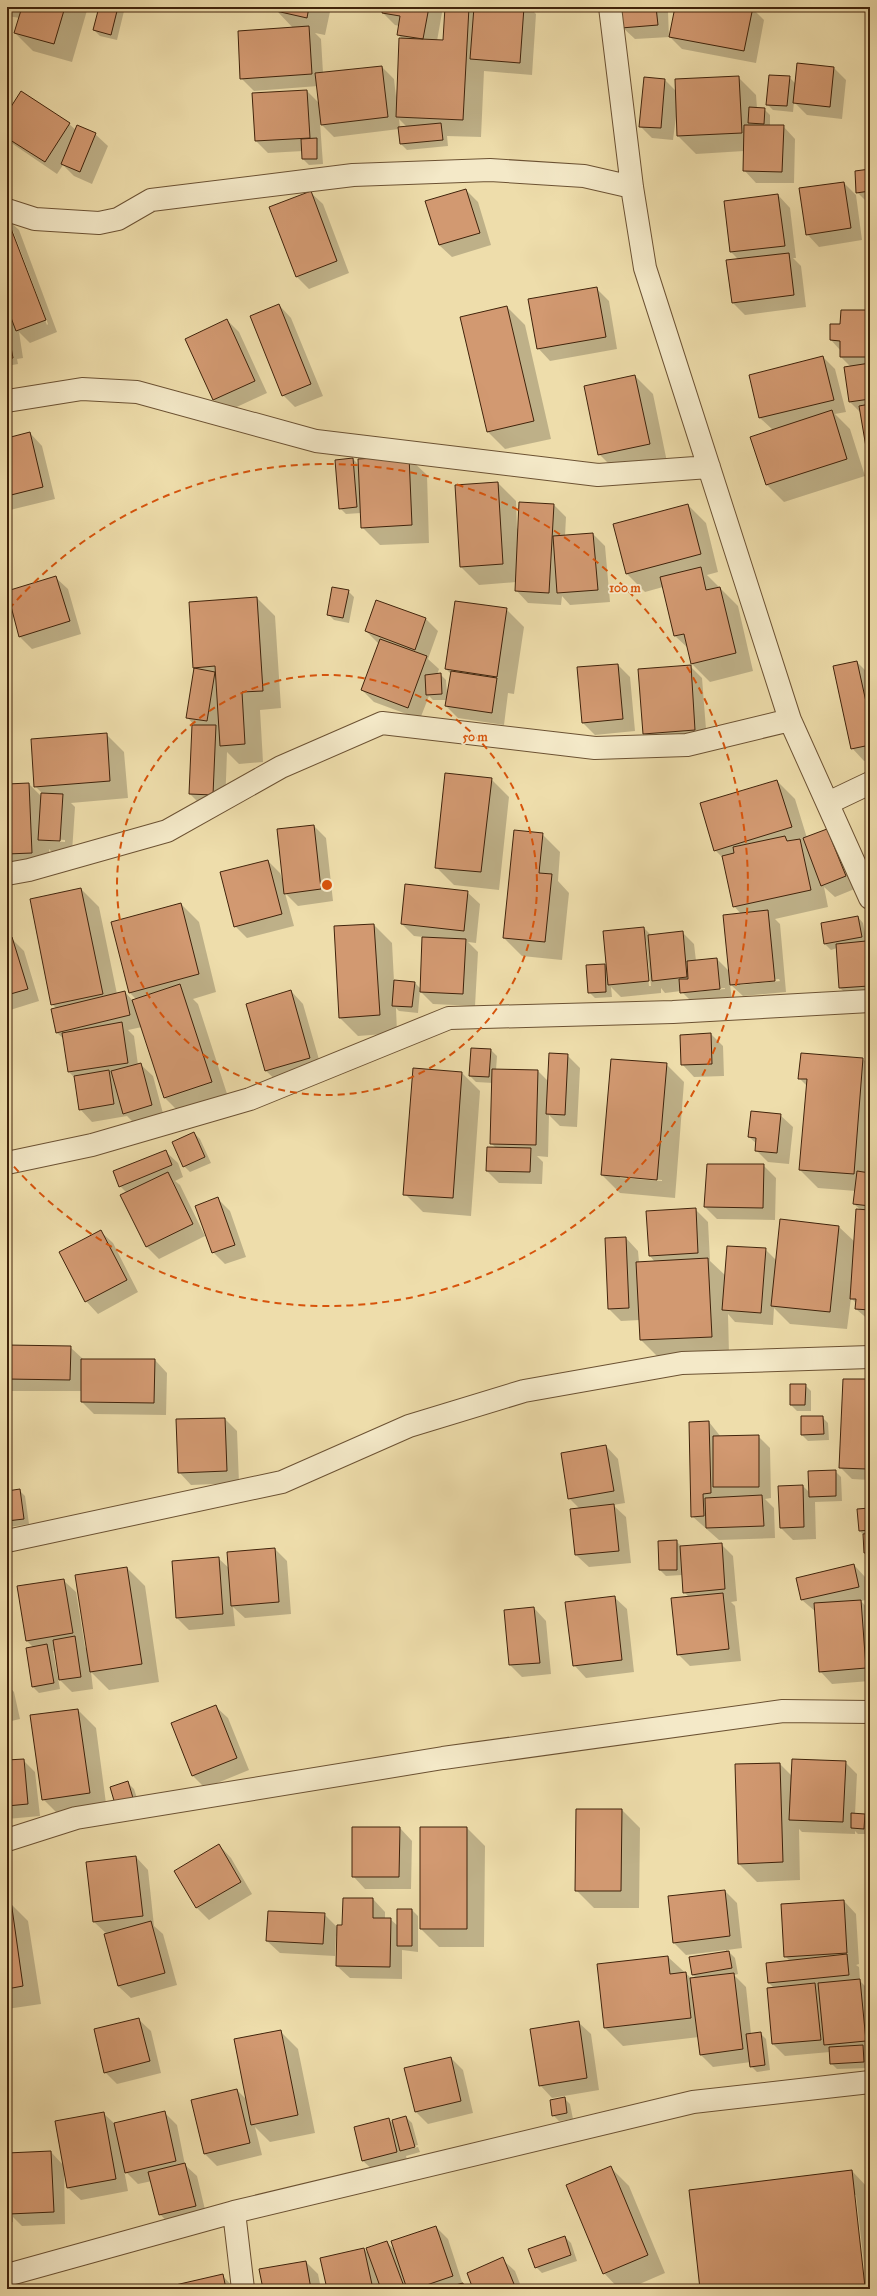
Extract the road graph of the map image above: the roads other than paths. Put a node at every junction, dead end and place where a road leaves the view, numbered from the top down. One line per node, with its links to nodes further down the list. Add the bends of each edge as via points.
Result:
1 (610, 7): 2 (street)
2 (632, 187): 3 (street, via 584,176 490,170 353,175 151,200 118,219 98,223 35,219); 5 (street, via 645,268)
3 (7, 210)
4 (7, 401): 5 (street, via 82,389 137,392 324,442 598,475)
5 (709, 467): 6 (street)
6 (790, 720): 8 (street); 9 (street, via 686,745 596,748 382,723 281,767 167,831)
7 (870, 783): 8 (street)
8 (828, 803): 10 (street)
9 (7, 874)
10 (870, 898)
11 (870, 1001): 12 (street, via 673,1012 449,1018 250,1099 92,1145)
12 (7, 1163)
13 (870, 1357): 14 (street, via 682,1363 524,1391 410,1426 282,1482)
14 (7, 1541)
15 (870, 1712): 16 (street, via 783,1711 443,1758 76,1818)
16 (7, 1840)
17 (870, 2082): 18 (street, via 693,2102)
18 (234, 2212): 19 (street); 20 (street)
19 (7, 2275)
20 (243, 2289)

